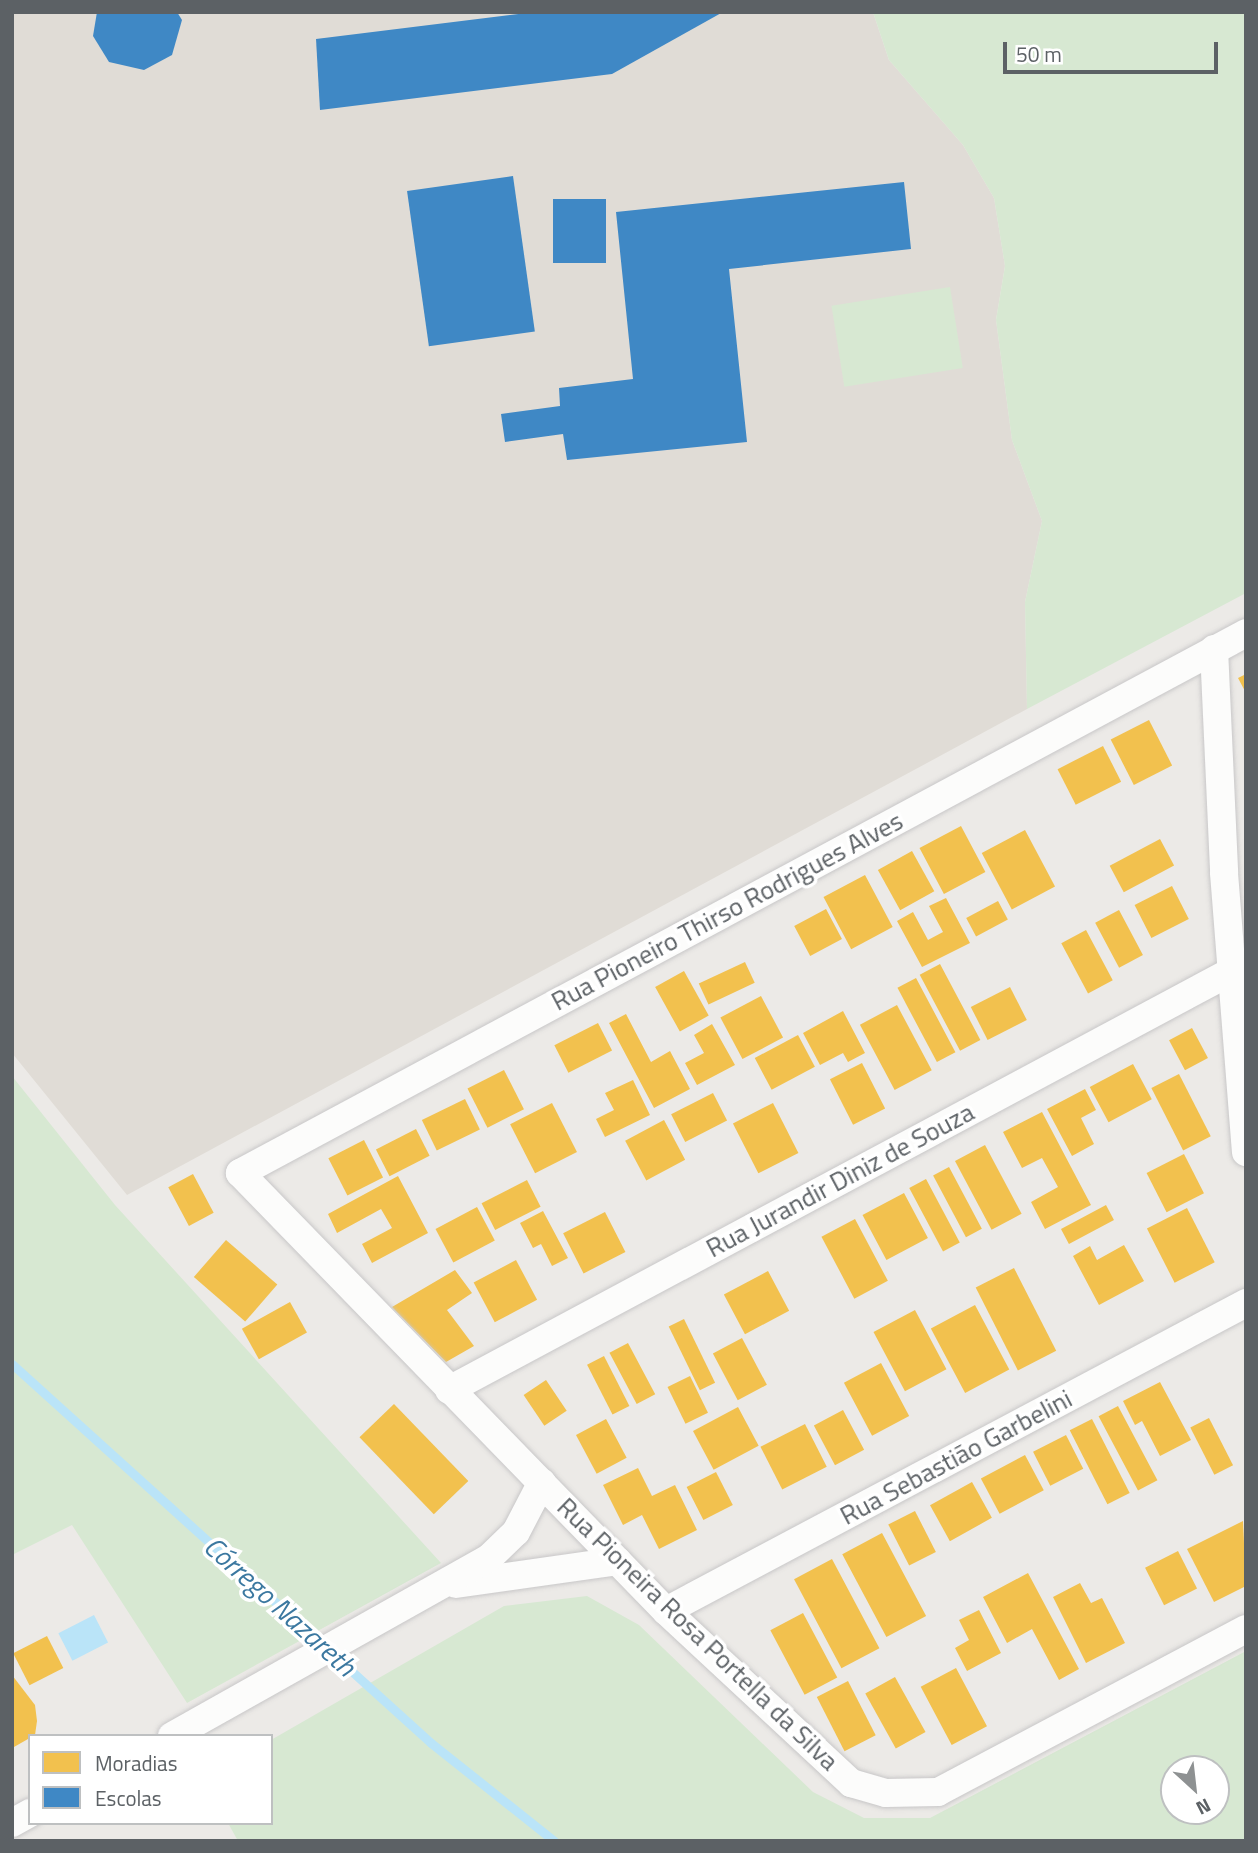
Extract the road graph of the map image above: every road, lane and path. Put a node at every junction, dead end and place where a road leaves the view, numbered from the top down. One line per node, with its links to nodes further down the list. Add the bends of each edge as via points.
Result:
1 (1246, 633): 2 (street, Rua Pioneiro Thirso Rodrigues Alves)
2 (1214, 649): 3 (street); 5 (street, Rua Pioneiro Thirso Rodrigues Alves)
3 (1232, 971): 4 (street); 7 (street, Rua Jurandir Diniz de Souza)
4 (1246, 1152)
5 (240, 1173): 7 (street, Rua Pioneira Rosa Portella da Silva)
6 (1246, 1303): 11 (street, Rua Sebastião Garbelini)
7 (449, 1390): 8 (street, Rua Pioneira Rosa Portella da Silva)
8 (542, 1482): 9 (street, Rua Pioneira Rosa Portella da Silva); 10 (street, via 516,1532 489,1558)
9 (617, 1561): 10 (street); 11 (street, Rua Pioneira Rosa Portella da Silva)
10 (447, 1586): 13 (street)
11 (666, 1611): 12 (street, Rua Pioneira Rosa Portella da Silva, via 851,1783 886,1793 939,1792)
12 (1246, 1629)
13 (176, 1734)
14 (28, 1815): 15 (street)
15 (12, 1823)

